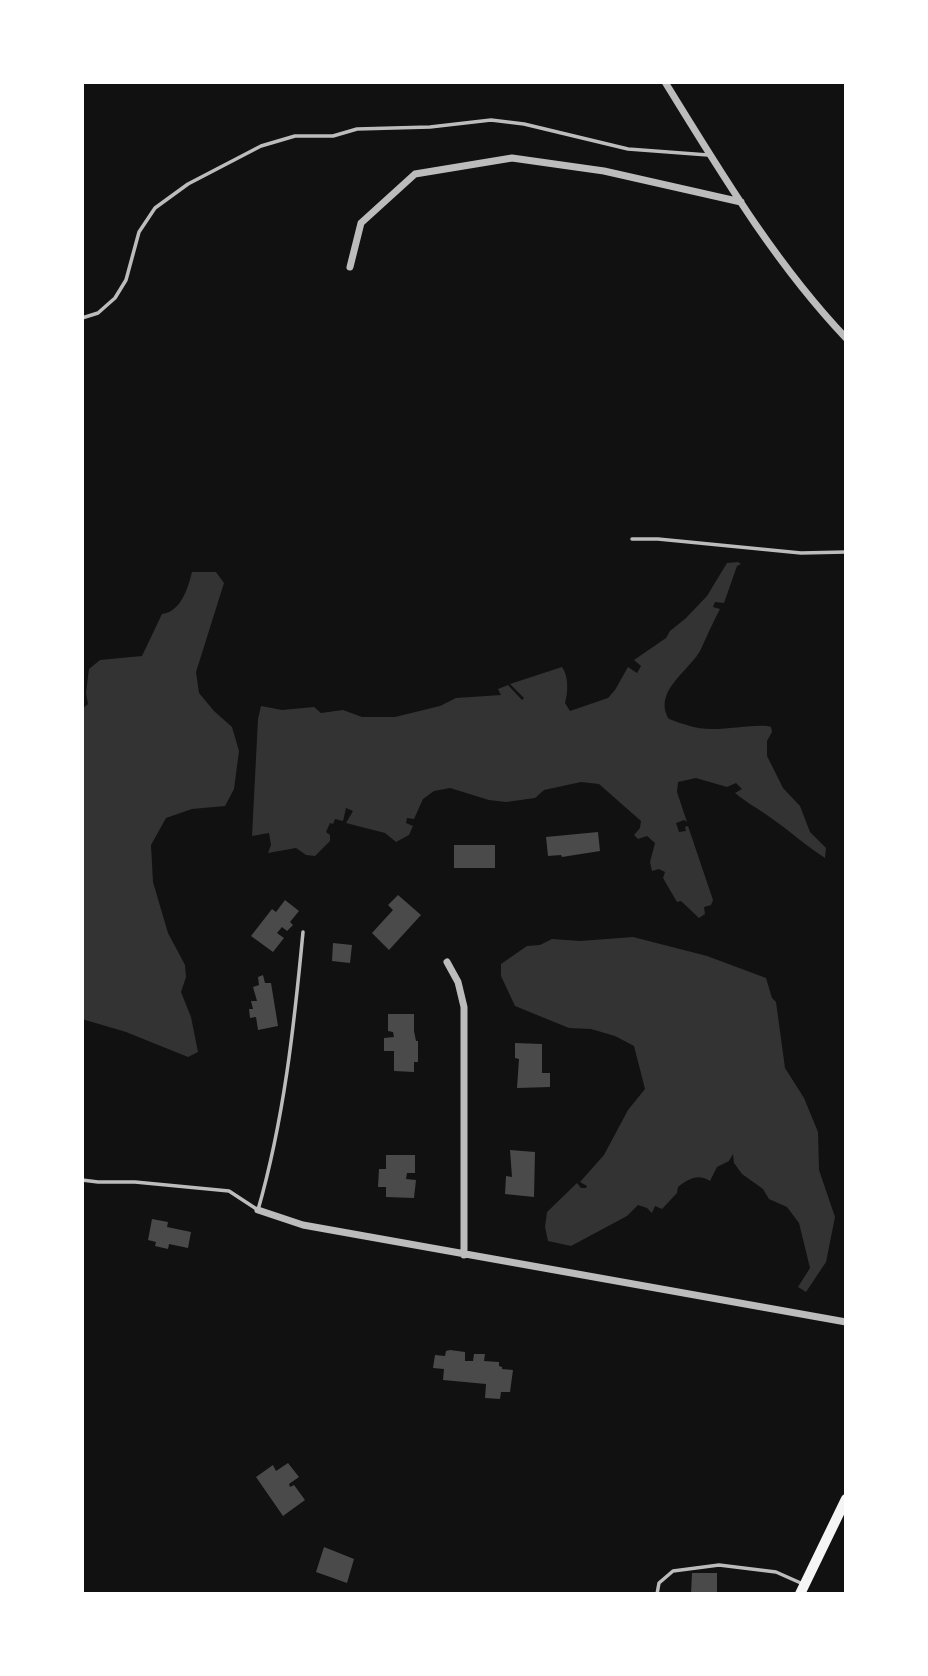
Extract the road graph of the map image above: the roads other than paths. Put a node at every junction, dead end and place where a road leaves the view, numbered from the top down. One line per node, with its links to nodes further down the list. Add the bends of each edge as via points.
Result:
1 (665, 82): 2 (street)
2 (711, 155): 3 (street); 5 (lane, via 628,149 491,120 295,135 261,146 188,184 155,208 139,232 126,280 115,298 98,313)
3 (741, 202): 4 (street, via 604,171 512,158 415,174 361,223); 6 (street, via 791,273)
4 (350, 267)
5 (82, 318)
6 (846, 338)
7 (632, 539): 8 (lane, via 801,554)
8 (846, 552)
9 (303, 932): 12 (lane, via 288,1079)
10 (447, 962): 13 (street, via 464,1007)
11 (82, 1180): 12 (lane, via 229,1191)
12 (258, 1210): 13 (street, via 303,1225)
13 (464, 1255): 14 (street)
14 (846, 1322)
15 (846, 1499): 16 (main road)
16 (803, 1589): 17 (lane, via 776,1572 719,1565 673,1571 659,1583)
17 (657, 1594)

